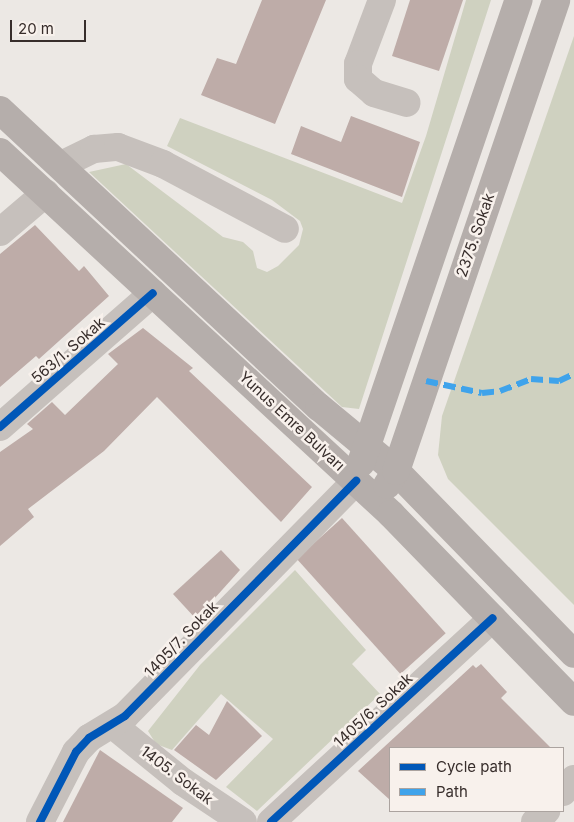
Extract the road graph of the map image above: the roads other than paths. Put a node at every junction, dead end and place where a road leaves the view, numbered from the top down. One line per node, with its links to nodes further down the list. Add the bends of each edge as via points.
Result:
1 (382, 0): 4 (street, via 358,64 358,79 374,93)
2 (520, 0): 13 (main road)
3 (556, 0): 14 (main road, 2375. Sokak)
4 (406, 103)
5 (0, 110): 7 (main road, Yunus Emre Bulvarı)
6 (0, 152): 8 (main road, Yunus Emre Bulvarı)
7 (61, 165): 9 (street, via 94,149 118,147 163,164); 13 (main road, Yunus Emre Bulvarı, via 293,383)
8 (46, 193): 10 (street); 11 (main road, Yunus Emre Bulvarı)
9 (285, 229)
10 (0, 232)
11 (153, 293): 12 (street, 563/1. Sokak); 15 (main road, Yunus Emre Bulvarı)
12 (0, 427)
13 (366, 447): 14 (main road, Yunus Emre Bulvarı); 15 (main road)
14 (396, 471): 15 (main road, 2375. Sokak); 17 (main road, Yunus Emre Bulvarı)
15 (365, 490): 16 (main road, Yunus Emre Bulvarı); 19 (street, 1405/7. Sokak)
16 (493, 618): 18 (main road, Yunus Emre Bulvarı); 25 (street, 1405/6. Sokak)
17 (574, 654)
18 (574, 702)
19 (114, 726): 23 (street, 1405/7. Sokak, via 89,738 76,752); 24 (street, 1405. Sokak, via 183,782)
20 (574, 779): 21 (street)
21 (564, 791)
22 (545, 812): 26 (street)
23 (40, 822)
24 (242, 822)
25 (272, 822)
26 (536, 822)

